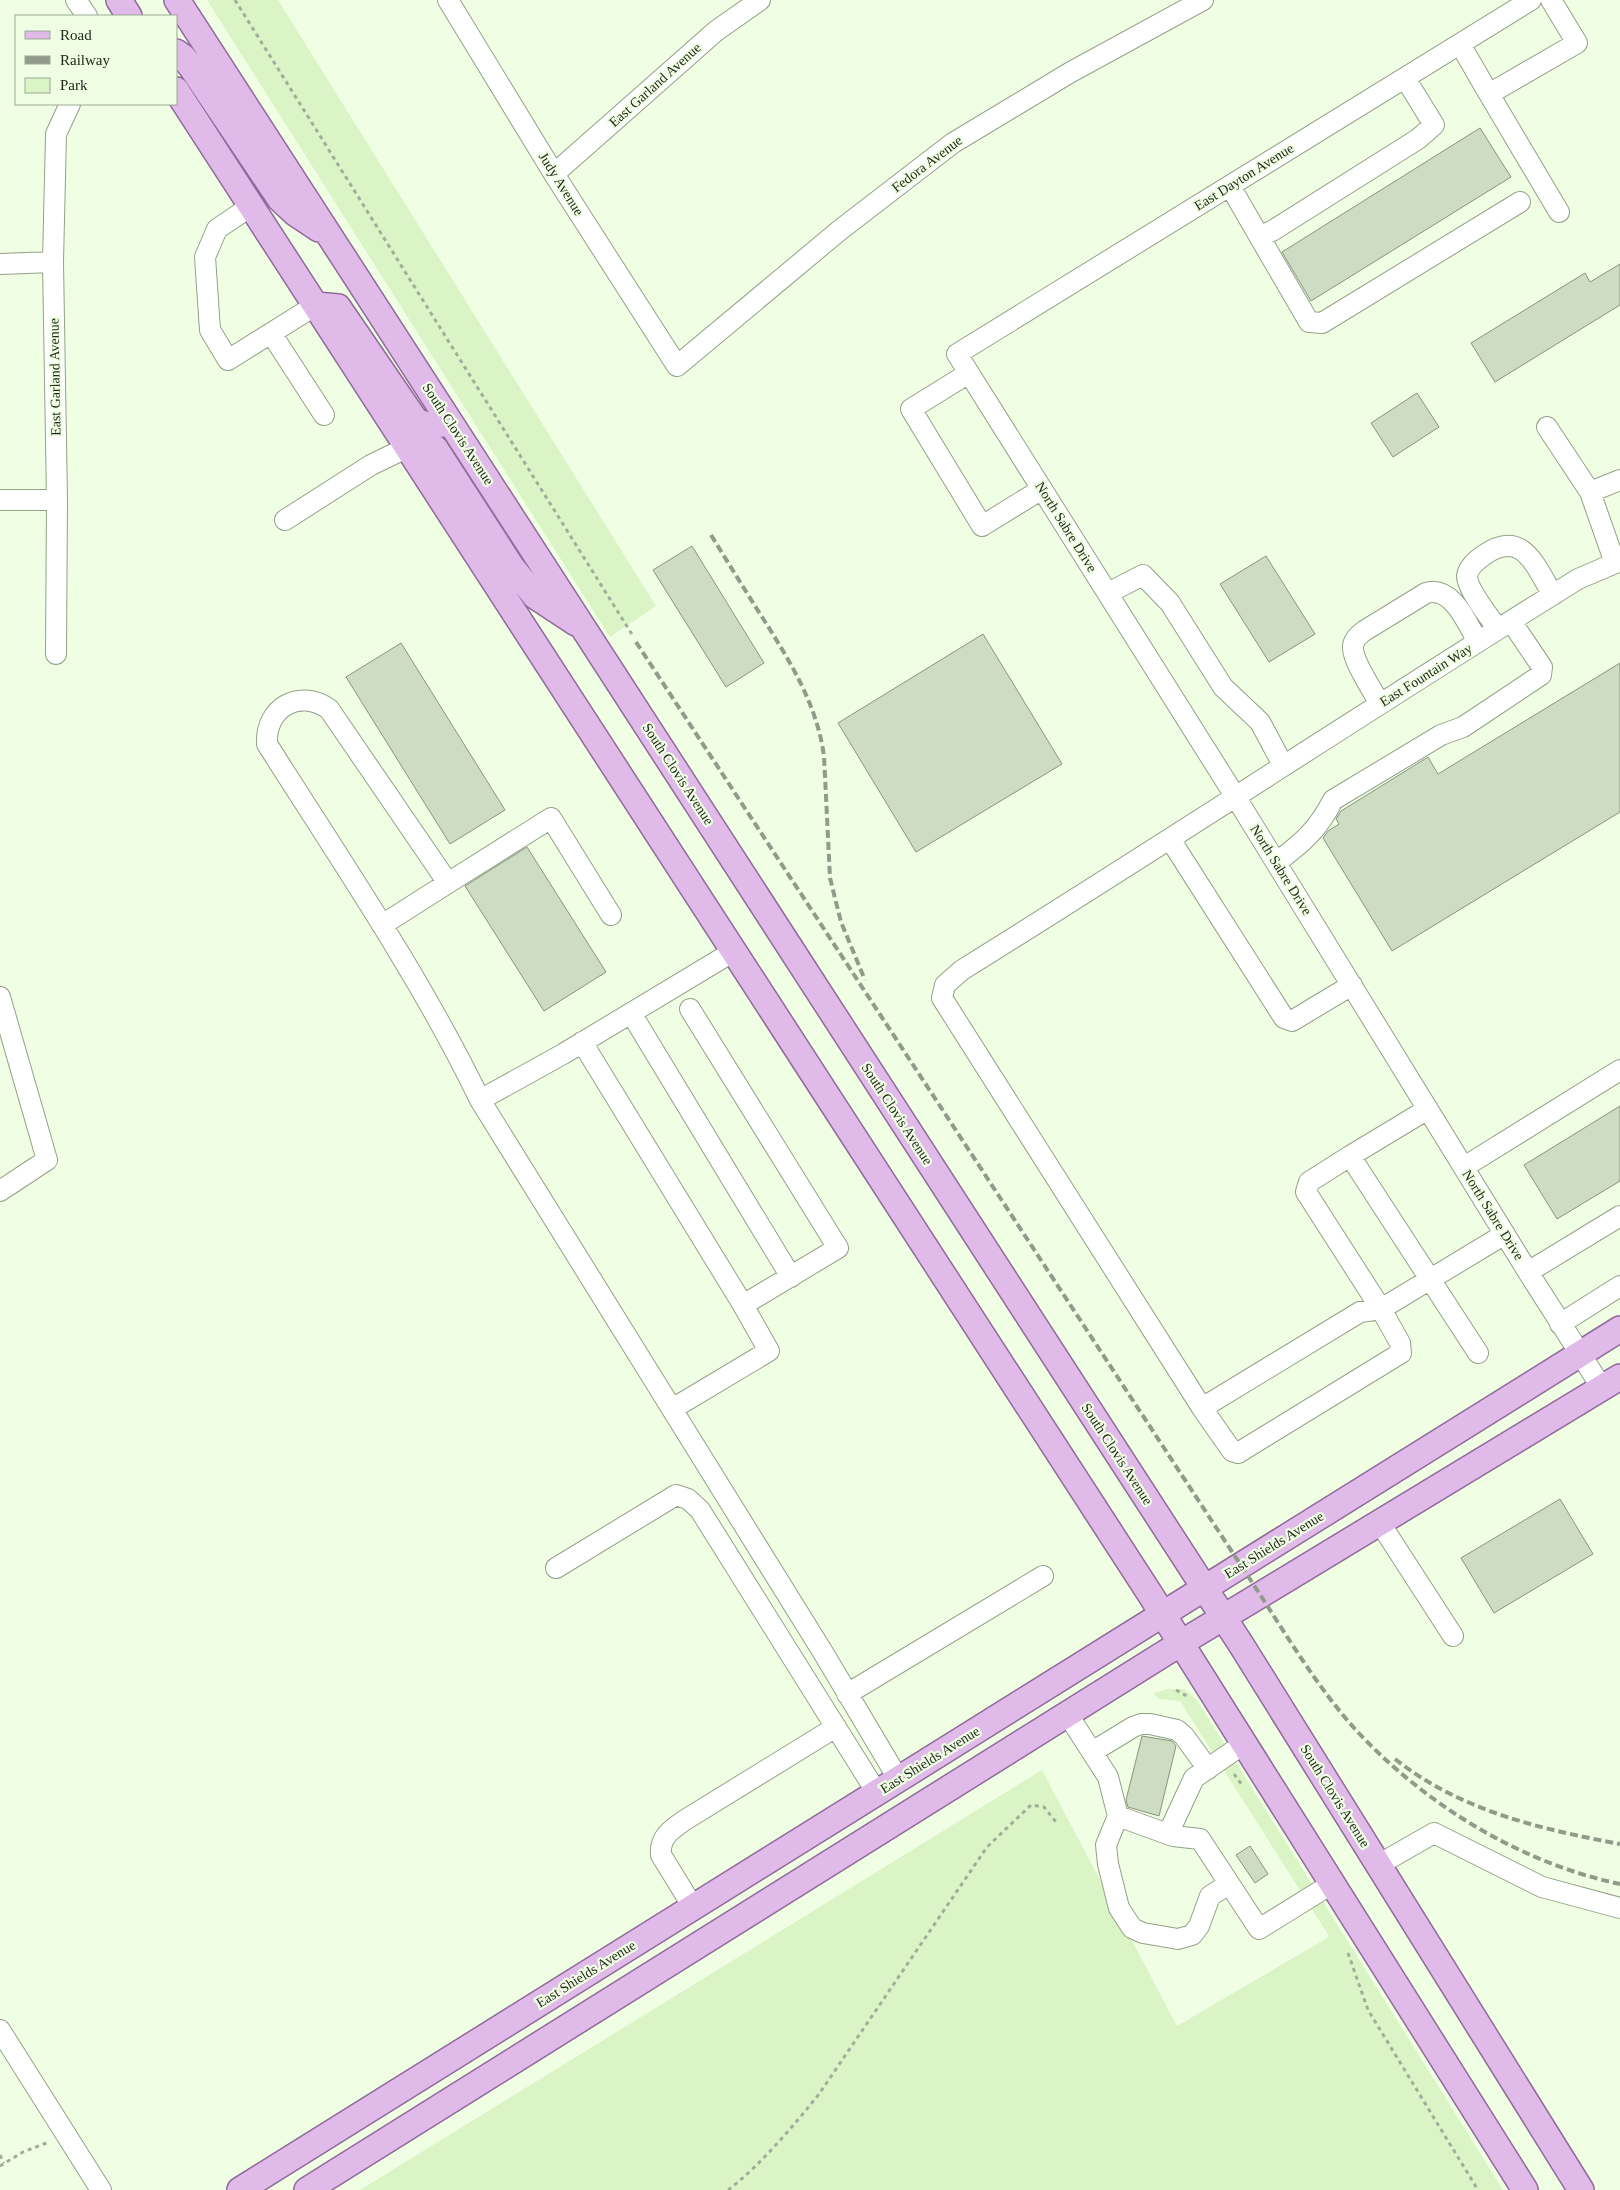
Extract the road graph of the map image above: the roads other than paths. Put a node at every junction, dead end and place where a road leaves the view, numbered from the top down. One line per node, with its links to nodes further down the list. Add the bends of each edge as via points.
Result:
1 (76, 0): 9 (street)
2 (119, 0): 10 (main road)
3 (177, 0): 22 (main road, South Clovis Avenue)
4 (448, 0): 17 (street, Judy Avenue)
5 (760, 0): 17 (street, East Garland Avenue, via 716,31)
6 (1203, 0): 29 (street, Fedora Avenue, via 1071,72 953,143 840,230)
7 (1532, 0): 11 (street, East Dayton Avenue)
8 (1551, 0): 15 (street, via 1577,43)
9 (86, 15)
10 (129, 15)
11 (1460, 44): 13 (street, East Dayton Avenue); 15 (street)
12 (178, 54): 22 (main road, via 192,68 280,198 295,213)
13 (1405, 78): 18 (street, East Dayton Avenue); 23 (street, via 1434,125 1418,139)
14 (178, 93): 20 (main road)
15 (1489, 94): 21 (street)
16 (69, 105): 24 (street, East Garland Avenue, via 56,134)
17 (554, 174): 29 (street, Judy Avenue)
18 (1230, 186): 23 (street); 28 (street, East Dayton Avenue)
19 (1520, 202): 23 (street, via 1322,323 1309,322)
20 (251, 206): 26 (main road); 27 (street, via 217,228 205,257 210,330 228,360)
21 (1558, 212)
22 (330, 236): 32 (main road, South Clovis Avenue)
23 (1259, 236)
24 (53, 262): 25 (street); 39 (street, East Garland Avenue)
25 (0, 264)
26 (316, 305): 27 (street); 32 (main road, via 338,307 416,421 430,426); 34 (main road)
27 (271, 333): 31 (street)
28 (956, 354): 30 (street, North Sabre Drive)
29 (677, 366)
30 (969, 373): 36 (street, North Sabre Drive); 36 (street, via 911,409 982,526)
31 (324, 415)
32 (450, 423): 45 (main road, South Clovis Avenue)
33 (1547, 427): 37 (street)
34 (408, 447): 40 (street, via 371,465); 45 (main road, via 418,442 435,448 511,566 535,596); 56 (main road)
35 (1620, 480): 37 (street)
36 (1042, 489): 42 (street, North Sabre Drive)
37 (1590, 492): 41 (street)
38 (0, 500): 39 (street)
39 (57, 500): 47 (street, East Garland Avenue)
40 (285, 520)
41 (1618, 562): 43 (street, East Fountain Way, via 1578,579)
42 (1108, 593): 49 (street, via 1143,575 1170,603 1222,687 1260,722); 50 (street, North Sabre Drive)
43 (1552, 595): 44 (street, East Fountain Way); 44 (street, via 1523,550 1512,545 1500,546 1489,552 1471,566 1467,576 1470,585)
44 (1504, 625): 46 (street, East Fountain Way); 52 (street, via 1542,666 1541,675 1463,727 1441,735 1333,800 1306,840)
45 (582, 627): 86 (main road, South Clovis Avenue)
46 (1478, 642): 48 (street, East Fountain Way); 48 (street, via 1456,606 1435,590 1364,631 1355,639 1355,656)
47 (56, 654)
48 (1380, 704): 49 (street, East Fountain Way)
49 (1283, 765): 50 (street, East Fountain Way)
50 (1235, 796): 51 (street, East Fountain Way); 52 (street, North Sabre Drive)
51 (1170, 838): 57 (street, via 1284,1018 1292,1021); 81 (street, East Fountain Way, via 962,970 945,985 942,998)
52 (1276, 862): 57 (street, North Sabre Drive)
53 (448, 883): 54 (street, via 550,818); 55 (street); 55 (street, via 329,709 318,702 300,701 278,711 270,719 267,744)
54 (611, 915)
55 (382, 925): 63 (street, via 460,1058)
56 (734, 951): 60 (street); 87 (main road)
57 (1352, 985): 64 (street, North Sabre Drive)
58 (0, 997): 67 (street, via 48,1160)
59 (690, 1009): 71 (street, via 838,1248)
60 (631, 1012): 61 (street); 71 (street)
61 (582, 1042): 63 (street); 74 (street)
62 (1620, 1070): 66 (street)
63 (480, 1100): 82 (street)
64 (1428, 1109): 65 (street); 66 (street, North Sabre Drive)
65 (1350, 1156): 72 (street); 75 (street, via 1309,1182 1306,1192)
66 (1464, 1167): 69 (street, North Sabre Drive)
67 (0, 1191)
68 (1620, 1216): 70 (street)
69 (1505, 1234): 70 (street, North Sabre Drive); 72 (street)
70 (1528, 1272): 76 (street, North Sabre Drive)
71 (791, 1277): 74 (street)
72 (1431, 1279): 75 (street); 78 (street)
73 (1620, 1286): 76 (street)
74 (744, 1305): 82 (street, via 769,1351)
75 (1381, 1309): 81 (street, via 1360,1312); 81 (street, East Fountain Way, via 1400,1343 1401,1353 1238,1453 1232,1451)
76 (1560, 1324): 79 (street, North Sabre Drive)
77 (1620, 1329): 79 (main road, East Shields Avenue)
78 (1478, 1353)
79 (1580, 1354): 80 (street, North Sabre Drive); 86 (main road, East Shields Avenue)
80 (1611, 1382): 83 (main road)
81 (1202, 1408)
82 (672, 1409): 91 (street)
83 (1380, 1524): 88 (main road); 89 (street)
84 (556, 1568): 93 (street, via 676,1495 688,1499 700,1510)
85 (1043, 1576): 91 (street)
86 (1204, 1588): 87 (main road, East Shields Avenue); 88 (main road, South Clovis Avenue)
87 (1162, 1614): 90 (main road); 97 (main road, East Shields Avenue)
88 (1224, 1618): 90 (main road); 101 (main road, South Clovis Avenue)
89 (1453, 1636)
90 (1181, 1644): 92 (main road); 94 (main road)
91 (847, 1694): 97 (street)
92 (1068, 1715): 95 (street); 106 (main road)
93 (836, 1727): 98 (street); 104 (street, via 664,1836 661,1854)
94 (1245, 1743): 96 (street); 103 (main road)
95 (1092, 1752): 96 (street, via 1133,1727 1150,1724 1177,1730); 99 (street, via 1108,1777)
96 (1215, 1763): 100 (street, via 1194,1778)
97 (899, 1780): 98 (main road, East Shields Avenue)
98 (877, 1794): 104 (main road, East Shields Avenue); 106 (main road, via 878,1804 862,1824 745,1897)
99 (1118, 1816): 100 (street); 102 (street, via 1106,1845 1108,1864 1118,1908 1132,1928 1178,1939 1192,1935 1199,1926 1210,1896)
100 (1168, 1834): 102 (street, via 1200,1839)
101 (1378, 1865): 105 (street, via 1434,1833 1542,1887); 112 (main road, South Clovis Avenue)
102 (1229, 1884): 103 (street, via 1258,1929)
103 (1333, 1884): 111 (main road)
104 (693, 1907): 109 (main road, East Shields Avenue)
105 (1620, 1908)
106 (682, 1957): 110 (main road)
107 (0, 2030): 108 (street)
108 (101, 2190)
109 (240, 2190)
110 (307, 2190)
111 (1525, 2190)
112 (1582, 2190)

